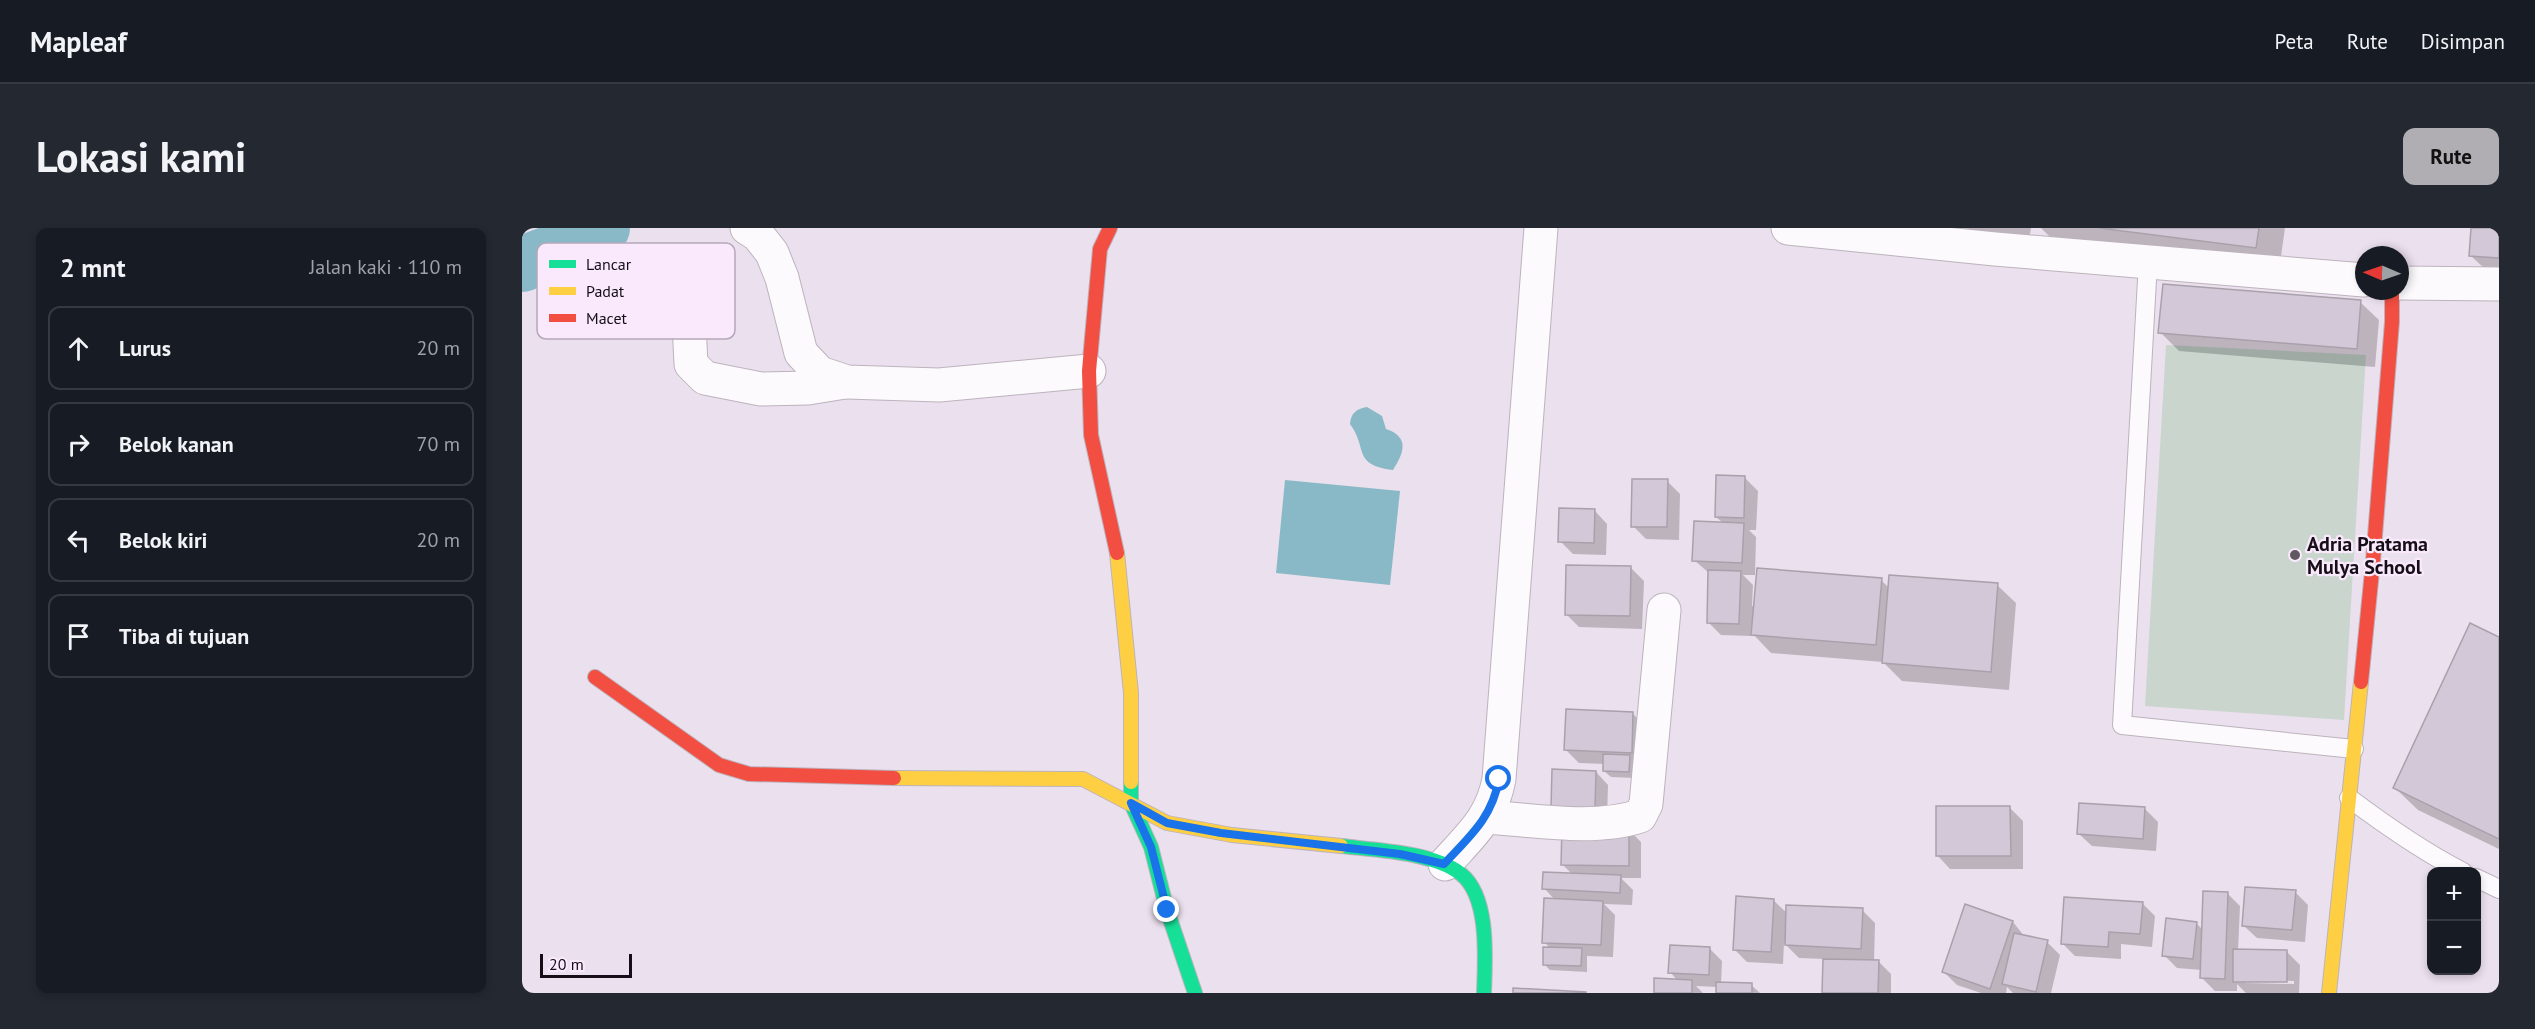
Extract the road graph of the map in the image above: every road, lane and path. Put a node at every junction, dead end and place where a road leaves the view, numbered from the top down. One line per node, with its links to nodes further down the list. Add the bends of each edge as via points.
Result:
1 (747, 228): 12 (street, via 772,253 801,353 820,373)
2 (1110, 228): 11 (street, via 1100,249)
3 (1541, 228): 18 (street, via 1499,779)
4 (1788, 228): 5 (street)
5 (2148, 262): 6 (street); 15 (lane, via 2122,725)
6 (2355, 279)
7 (2409, 283): 8 (street)
8 (2499, 284)
9 (2392, 300): 15 (street, via 2373,561)
10 (690, 339): 12 (street, via 691,364 705,378 760,389)
11 (1089, 371): 12 (street, via 939,385); 17 (street, via 1091,435 1120,568 1131,693)
12 (847, 382)
13 (1664, 610): 18 (street, via 1646,804 1640,816 1579,823)
14 (595, 677): 17 (street, via 719,765 749,774 1083,778)
15 (2354, 749): 16 (street)
16 (2349, 798): 20 (lane); 25 (street)
17 (1131, 803): 19 (street, via 1167,823 1400,854); 23 (street, via 1151,847)
18 (1486, 817): 19 (street)
19 (1444, 864): 24 (street, via 1461,873 1483,924)
20 (2453, 867)
21 (2481, 880): 22 (lane)
22 (2499, 889)
23 (1195, 993)
24 (1484, 993)
25 (2329, 993)

